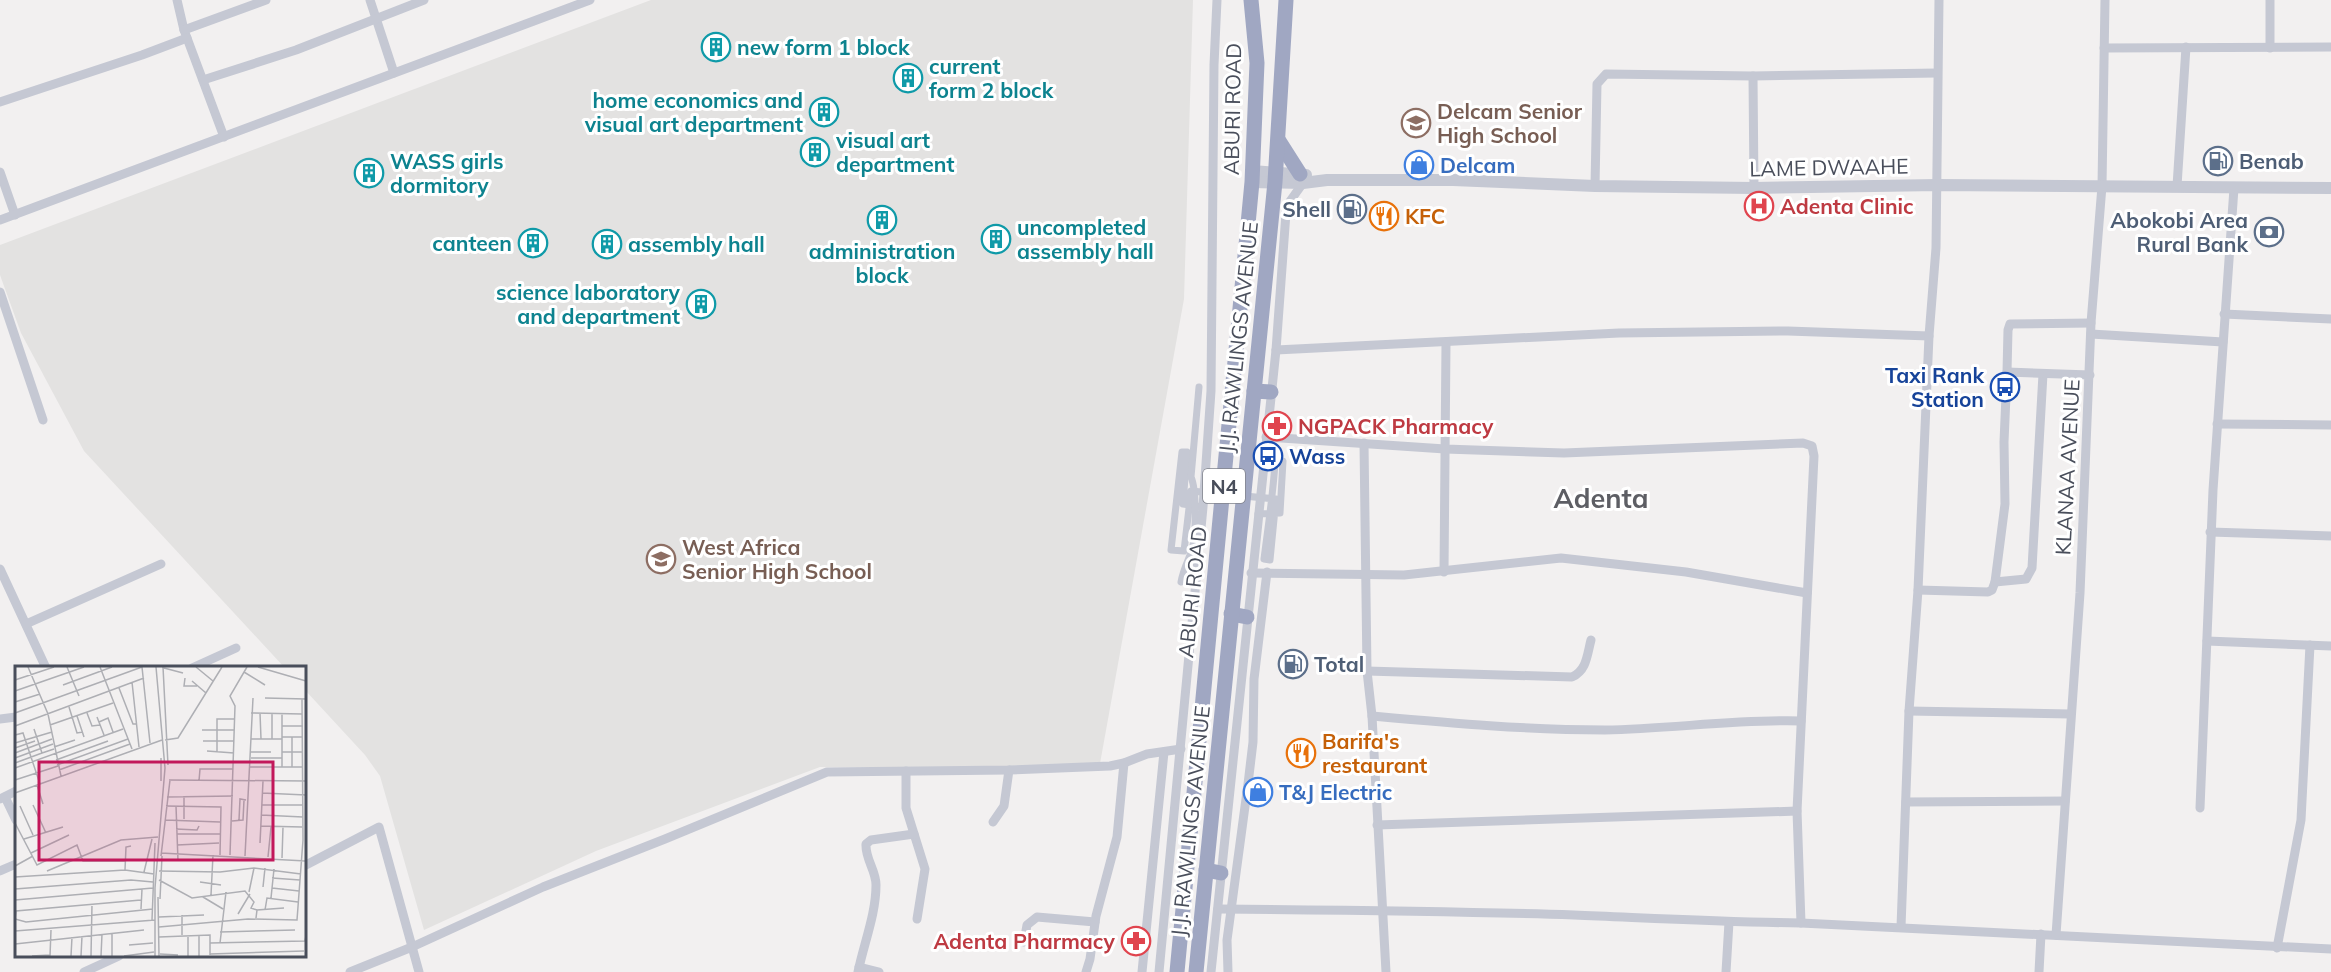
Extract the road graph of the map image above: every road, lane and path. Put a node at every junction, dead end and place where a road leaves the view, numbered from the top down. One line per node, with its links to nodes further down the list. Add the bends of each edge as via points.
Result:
1 (177, 0): 13 (street)
2 (266, 0): 13 (street)
3 (370, 0): 12 (street)
4 (424, 0): 12 (street)
5 (590, 0): 18 (street)
6 (1217, 0): 59 (street, via 1211,391)
7 (1251, 0): 26 (highway, ABURI ROAD / N4, via 1257,63)
8 (1286, 0): 24 (highway, N4)
9 (1939, 0): 19 (street)
10 (2105, 0): 16 (street, KLANAA AVENUE)
11 (2270, 0): 17 (street)
12 (377, 17): 18 (street); 21 (street, via 296,50)
13 (186, 34): 21 (street); 22 (street, via 142,55)
14 (2186, 46): 16 (street); 17 (street); 32 (street)
15 (2331, 47): 17 (street)
16 (2104, 48): 31 (street, KLANAA AVENUE)
17 (2270, 48)
18 (394, 73): 23 (street)
19 (1937, 73): 20 (street); 29 (street)
20 (1753, 75): 30 (street, via 1605,74 1597,84); 33 (street)
21 (203, 80): 23 (street)
22 (0, 102)
23 (224, 137): 36 (street)
24 (1279, 141): 27 (highway, N4); 28 (highway)
25 (0, 172): 36 (street)
26 (1252, 177): 27 (street, LAME DWAAHE); 89 (highway, ABURI ROAD / N4, via 1220,533)
27 (1275, 177): 28 (street, LAME DWAAHE); 51 (highway, J.J. RAWLINGS AVENUE / N4)
28 (1302, 178): 30 (street, LAME DWAAHE); 46 (street, via 1286,213)
29 (1938, 185): 31 (street, LAME DWAAHE); 33 (street, LAME DWAAHE); 43 (street)
30 (1595, 186): 33 (street, LAME DWAAHE)
31 (2102, 186): 32 (street, LAME DWAAHE); 41 (street, KLANAA AVENUE)
32 (2177, 186): 34 (street, LAME DWAAHE)
33 (1754, 188)
34 (2234, 188): 35 (street, LAME DWAAHE); 39 (street)
35 (2331, 188)
36 (15, 215): 37 (street)
37 (0, 220)
38 (0, 292): 53 (street)
39 (2224, 314): 40 (street); 44 (street)
40 (2331, 320)
41 (2091, 323): 42 (street, KLANAA AVENUE); 47 (street, via 2010,324)
42 (2091, 334): 44 (street); 49 (street, KLANAA AVENUE)
43 (1929, 336): 45 (street, via 1788,331 1619,333); 71 (street)
44 (2223, 342): 54 (street)
45 (1446, 343): 46 (street); 58 (street)
46 (1276, 350): 52 (street)
47 (2007, 372): 48 (street); 70 (street, via 2005,504)
48 (2043, 374): 49 (street); 70 (street, via 2032,568 2026,579)
49 (2090, 375): 84 (street, KLANAA AVENUE)
50 (1199, 387): 59 (street, via 1191,477)
51 (1254, 391): 52 (highway); 73 (highway, J.J. RAWLINGS AVENUE / N4)
52 (1271, 392): 56 (street)
53 (43, 420)
54 (2217, 424): 55 (street); 61 (street)
55 (2331, 425)
56 (1266, 437): 57 (street); 60 (street)
57 (1364, 443): 58 (street); 68 (street)
58 (1445, 449): 66 (street); 72 (street, via 1564,453 1809,444 1815,456)
59 (1199, 506): 60 (street, via 1183,504 1187,452 1182,452 1171,550 1184,551 1189,511 1190,501 1191,491 1276,499 1275,508 1274,518 1272,538 1271,547 1270,560 1264,559 1266,548 1270,515 1271,505 1273,493 1275,463 1283,461 1280,513 1269,513); 69 (street, via 1192,549); 89 (street)
60 (1258, 514): 67 (street)
61 (2210, 532): 62 (street); 76 (street)
62 (2331, 536)
63 (161, 564): 74 (street)
64 (0, 569): 74 (street)
65 (1267, 572): 67 (street); 68 (street); 109 (street, via 1254,679 1253,742)
66 (1444, 572): 68 (street); 72 (street, via 1561,558 1676,571)
67 (1251, 573): 73 (street)
68 (1365, 574): 82 (street)
69 (1181, 582)
70 (1995, 582): 71 (street, via 1988,592)
71 (1918, 590): 83 (street)
72 (1807, 593): 88 (street)
73 (1239, 616): 107 (highway, J.J. RAWLINGS AVENUE / N4)
74 (26, 624): 80 (street)
75 (1591, 640): 82 (street, via 1585,665 1572,676)
76 (2207, 641): 77 (street); 98 (street)
77 (2310, 645): 78 (street); 120 (street, via 2301,820)
78 (2331, 646)
79 (236, 648): 81 (street)
80 (45, 666)
81 (196, 666)
82 (1367, 671): 85 (street)
83 (1909, 711): 84 (street); 97 (street)
84 (2070, 714): 96 (street, KLANAA AVENUE)
85 (1372, 716): 88 (street, via 1607,730); 102 (street)
86 (15, 717): 87 (street)
87 (0, 719)
88 (1802, 721): 99 (street)
89 (1191, 729): 90 (street); 131 (highway, ABURI ROAD / N4)
90 (1181, 749): 91 (street); 130 (street)
91 (1164, 752): 92 (street); 129 (street)
92 (1124, 763): 93 (street); 112 (street, via 1117,837)
93 (1009, 770): 94 (street); 101 (street, via 1004,806)
94 (906, 771): 103 (street, via 906,808); 119 (street, via 827,772 814,776 543,887)
95 (2, 798): 100 (street)
96 (2065, 801): 97 (street); 117 (street, KLANAA AVENUE)
97 (1906, 802): 115 (street)
98 (2200, 808)
99 (1797, 811): 102 (street); 114 (street)
100 (15, 818)
101 (993, 822)
102 (1377, 825): 110 (street)
103 (914, 834): 111 (street, via 924,869); 123 (street, via 866,844 876,883)
104 (15, 864): 106 (street)
105 (306, 865): 119 (street, via 378,827)
106 (0, 871)
107 (1214, 872): 108 (street); 132 (highway, J.J. RAWLINGS AVENUE / N4)
108 (1218, 909): 109 (street); 133 (street)
109 (1231, 909): 110 (street); 134 (street)
110 (1382, 910): 113 (street); 135 (street)
111 (917, 919)
112 (1095, 922): 118 (street, via 1037,917 1027,925); 128 (street)
113 (1729, 922): 114 (street); 136 (street)
114 (1802, 923): 115 (street)
115 (1901, 927): 116 (street)
116 (2041, 934): 117 (street); 137 (street)
117 (2056, 935): 120 (street)
118 (1024, 942)
119 (412, 946): 125 (street); 126 (street)
120 (2277, 948): 121 (street)
121 (2331, 949)
122 (117, 957): 124 (street)
123 (859, 969): 127 (street)
124 (84, 972)
125 (350, 972)
126 (419, 972)
127 (879, 972)
128 (1086, 972)
129 (1142, 972)
130 (1160, 972)
131 (1177, 972)
132 (1196, 972)
133 (1211, 972)
134 (1228, 972)
135 (1386, 972)
136 (1726, 972)
137 (2039, 972)

